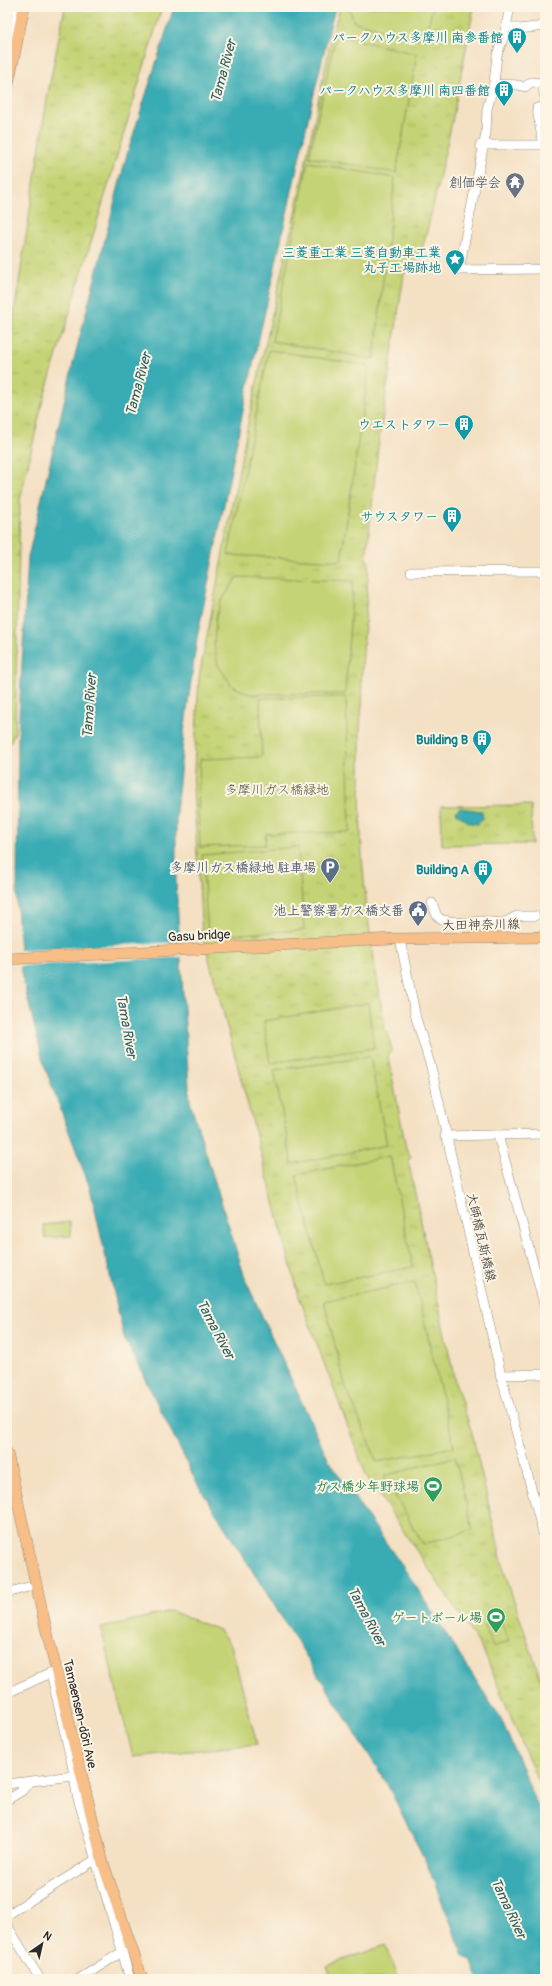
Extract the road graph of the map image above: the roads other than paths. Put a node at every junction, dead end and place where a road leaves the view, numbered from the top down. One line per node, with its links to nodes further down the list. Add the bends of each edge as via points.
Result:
1 (11, 7): 6 (street, via 18,9)
2 (24, 7): 9 (main road)
3 (510, 7): 4 (street)
4 (506, 26): 5 (street, via 519,29); 8 (street, via 497,55)
5 (545, 26)
6 (10, 44)
7 (543, 80): 8 (street, via 531,82 525,87 514,83); 10 (street)
8 (494, 84): 13 (street)
9 (7, 89)
10 (545, 98)
11 (545, 106): 12 (street, via 537,108)
12 (544, 145): 13 (street)
13 (481, 146): 14 (street, via 471,214 458,270)
14 (545, 269)
15 (410, 572): 16 (street)
16 (545, 572)
17 (432, 903): 18 (street, via 437,916 442,920 464,923 503,923 517,916)
18 (535, 916)
19 (545, 937): 20 (main road, 大田神奈川線)
20 (396, 939): 21 (main road, Gasu bridge); 24 (street, 大師橋瓦斯橋線, via 431,1067)
21 (7, 959)
22 (545, 1134): 23 (street)
23 (498, 1135): 24 (street); 25 (street)
24 (445, 1136): 27 (street, 大師橋瓦斯橋線)
25 (545, 1307)
26 (545, 1374): 27 (street)
27 (500, 1375): 29 (street, 大師橋瓦斯橋線)
28 (7, 1453): 45 (main road, Tamaensen-dōri Ave., via 44,1620 102,1858)
29 (545, 1540)
30 (7, 1586): 31 (street, via 10,1592)
31 (28, 1587)
32 (7, 1693): 33 (street, via 50,1673)
33 (73, 1776): 34 (street); 37 (street)
34 (29, 1782): 35 (street); 36 (street, via 22,1791)
35 (7, 1784)
36 (7, 1800)
37 (95, 1860): 38 (street); 41 (street)
38 (7, 1915)
39 (7, 1925): 40 (street)
40 (10, 1935): 42 (street)
41 (122, 1952): 43 (street); 44 (street)
42 (40, 1979)
43 (80, 1979)
44 (130, 1979)
45 (142, 1979)

